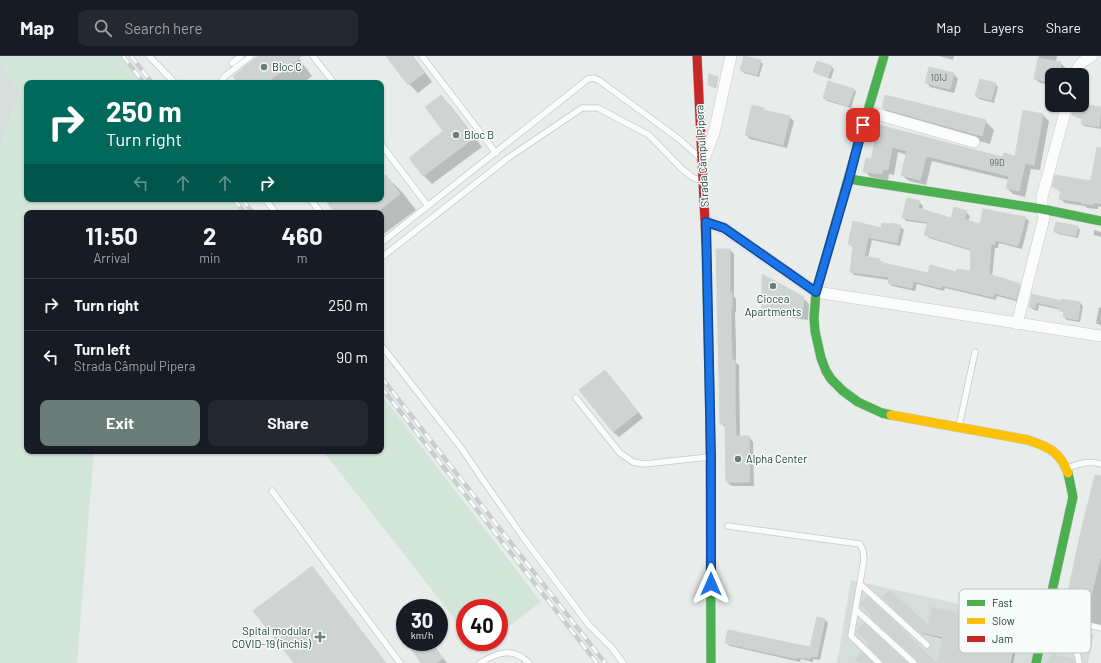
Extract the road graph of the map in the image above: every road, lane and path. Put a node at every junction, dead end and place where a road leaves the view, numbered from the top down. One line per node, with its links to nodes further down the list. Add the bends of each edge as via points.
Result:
1 (149, 56): 12 (lane)
2 (241, 56): 10 (lane)
3 (250, 56): 13 (lane)
4 (313, 56): 14 (lane)
5 (422, 56): 19 (lane)
6 (697, 56): 20 (street, Strada Câmpul Pipera)
7 (731, 56): 20 (street, via 714,133)
8 (884, 56): 15 (street)
9 (1092, 56): 11 (street, via 1085,59)
10 (232, 63)
11 (1077, 68)
12 (172, 80)
13 (222, 80)
14 (332, 80)
15 (866, 112): 17 (street); 21 (street)
16 (1065, 112): 25 (street, via 1042,197)
17 (974, 142)
18 (384, 148): 24 (lane)
19 (496, 153): 20 (lane, via 588,79 594,78 679,139); 24 (lane)
20 (703, 161): 22 (street, Strada Câmpul Pipera)
21 (849, 179): 25 (street); 31 (street)
22 (704, 182): 28 (street, Strada Câmpul Pipera); 30 (lane, via 682,169 649,135 598,108 582,108 508,158)
23 (312, 202): 26 (lane)
24 (428, 206): 29 (lane)
25 (1042, 209): 27 (street); 32 (street, via 1044,218)
26 (319, 210)
27 (1101, 221)
28 (706, 222): 31 (street, via 724,228); 38 (street, Strada Câmpul Pipera)
29 (384, 242)
30 (384, 256)
31 (816, 292): 32 (street); 37 (street, via 814,328 826,371 838,386 866,407 882,413)
32 (1017, 324): 33 (street)
33 (1101, 336)
34 (384, 349): 54 (lane, via 462,449 589,625)
35 (975, 352): 37 (lane)
36 (576, 398): 38 (lane, via 620,453 633,462 644,464)
37 (958, 427): 40 (street, via 1028,440 1046,446 1060,457)
38 (711, 457): 55 (street, Strada Câmpul Pipera)
39 (1101, 464): 40 (lane, via 1083,462)
40 (1067, 468): 44 (street, via 1072,482 1073,497)
41 (272, 491): 51 (lane)
42 (728, 526): 43 (lane, via 860,544 864,555)
43 (860, 584): 45 (lane); 48 (lane)
44 (1053, 589)
45 (856, 610): 56 (lane, via 851,636); 57 (lane)
46 (1091, 626): 47 (lane)
47 (1101, 628)
48 (927, 645)
49 (1038, 653): 58 (street)
50 (1077, 653): 59 (lane)
51 (400, 663)
52 (480, 663): 53 (lane, via 505,653 519,654)
53 (529, 663)
54 (623, 663)
55 (711, 663)
56 (879, 663)
57 (914, 663)
58 (1036, 663)
59 (1079, 663)

